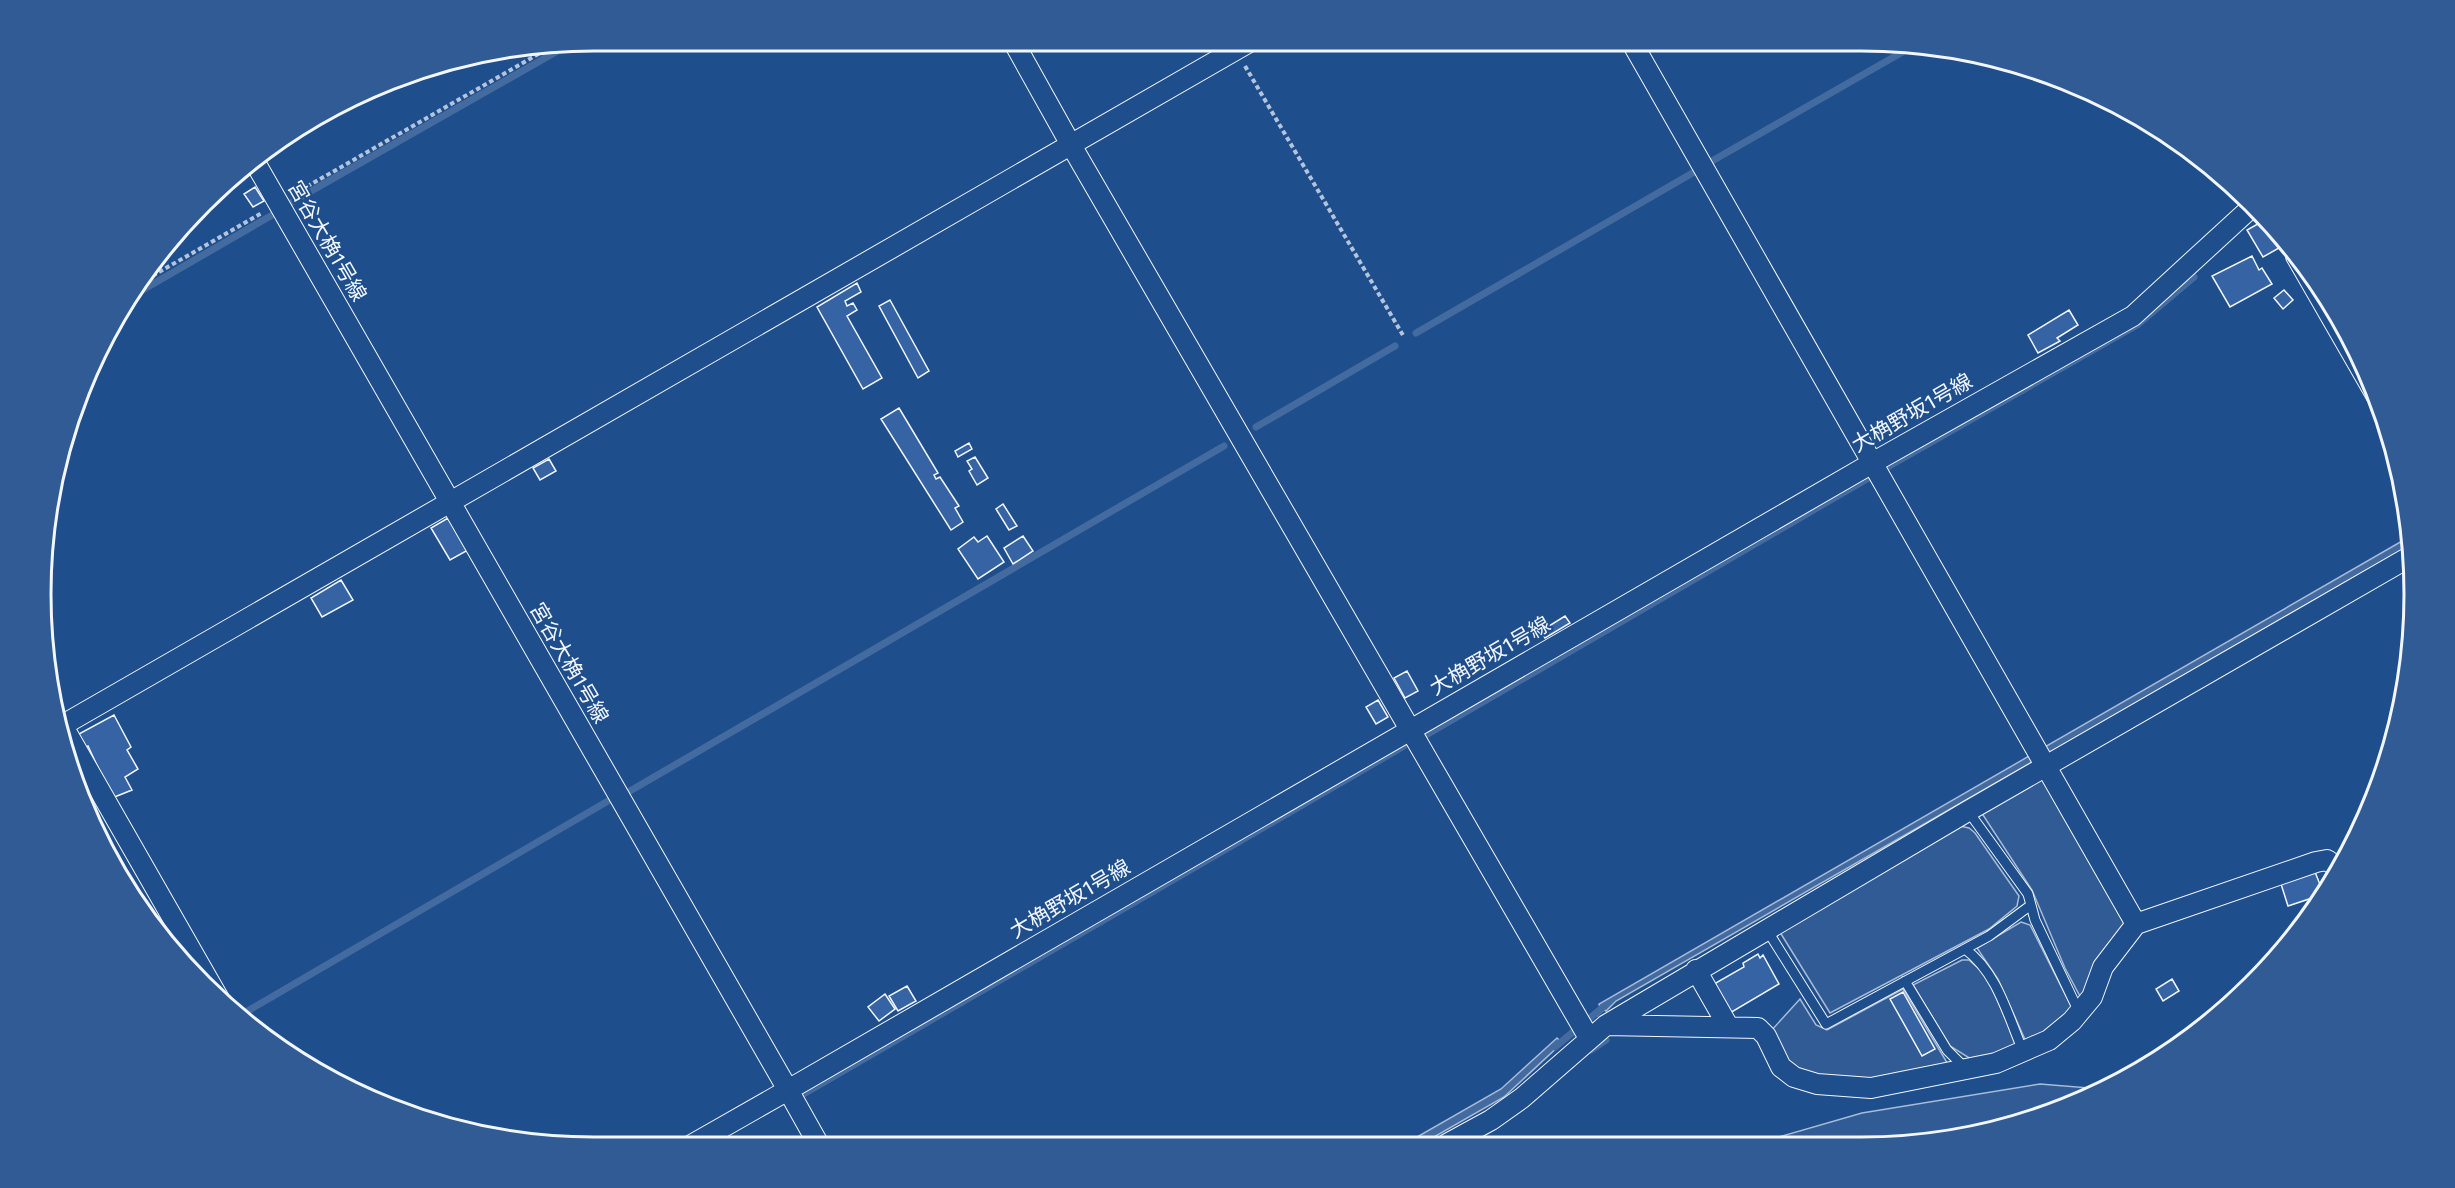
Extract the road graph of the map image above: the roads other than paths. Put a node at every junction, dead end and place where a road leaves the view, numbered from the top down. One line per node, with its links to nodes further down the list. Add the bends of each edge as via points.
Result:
1 (1019, 51): 4 (street)
2 (1233, 51): 4 (street)
3 (1637, 51): 7 (street)
4 (1071, 146): 8 (street); 11 (street)
5 (258, 167): 8 (street, 宮谷大桷1号線)
6 (2247, 212): 7 (street, 大桷野坂1号線, via 2133,315)
7 (1874, 462): 11 (street, 大桷野坂1号線); 13 (street)
8 (449, 504): 10 (street); 29 (street, 宮谷大桷1号線)
9 (2403, 561): 13 (street)
10 (67, 724)
11 (1409, 730): 26 (street); 29 (street, 大桷野坂1号線)
12 (71, 738): 20 (street)
13 (2046, 766): 14 (street); 17 (street)
14 (1968, 811): 16 (lane, via 2028,894); 18 (street)
15 (2332, 864): 17 (street, via 2327,860 2316,862)
16 (2031, 905): 19 (lane); 23 (lane)
17 (2136, 924): 23 (street, via 2103,967 2092,997)
18 (1767, 929): 21 (street); 22 (lane, via 1826,1024)
19 (1965, 949): 22 (lane); 27 (lane, via 1992,978)
20 (202, 970)
21 (1696, 970): 24 (street); 25 (street)
22 (1905, 981): 28 (lane, via 1947,1050)
23 (2079, 1012): 27 (street, via 2049,1040)
24 (1606, 1025): 25 (street); 26 (street)
25 (1728, 1026): 28 (street, via 1758,1028 1766,1035 1781,1067 1794,1077 1817,1084 1871,1088)
26 (1589, 1038): 32 (street, via 1521,1098)
27 (2023, 1051): 28 (street, via 1996,1063)
28 (1966, 1069)
29 (788, 1090): 30 (street); 31 (street)
30 (706, 1137)
31 (814, 1137)
32 (1460, 1137)

